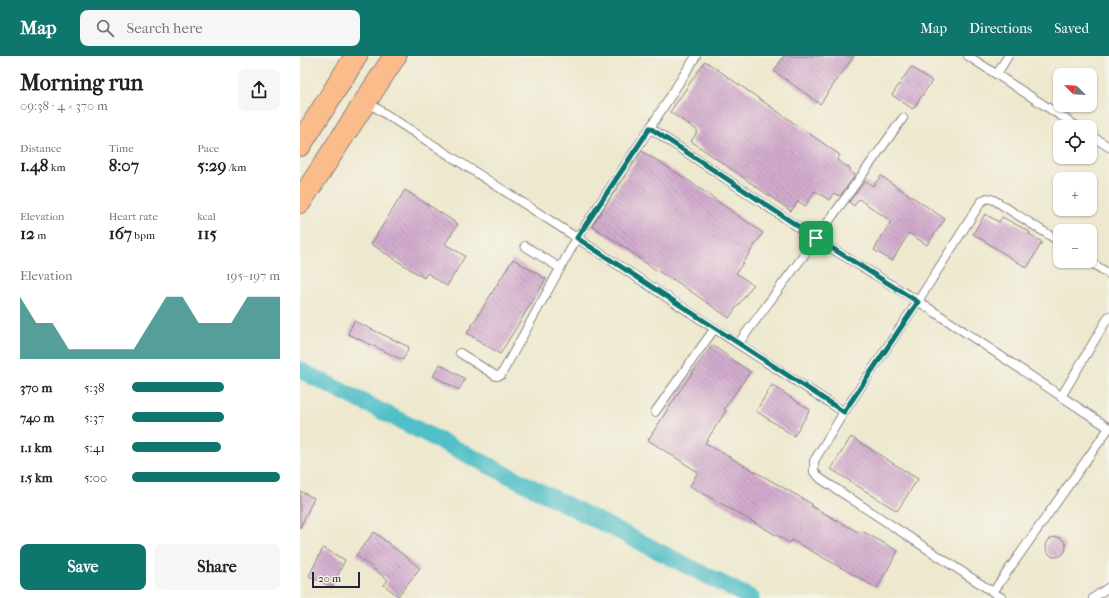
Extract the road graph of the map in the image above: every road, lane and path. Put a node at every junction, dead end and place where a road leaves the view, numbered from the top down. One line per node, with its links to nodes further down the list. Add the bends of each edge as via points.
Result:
1 (356, 56): 12 (highway)
2 (395, 56): 7 (highway)
3 (696, 56): 10 (lane)
4 (968, 56): 6 (lane)
5 (1008, 56): 6 (lane)
6 (997, 74): 9 (lane)
7 (366, 101): 14 (highway); 15 (lane)
8 (903, 118): 16 (lane)
9 (1067, 120)
10 (650, 128): 15 (lane); 16 (lane)
11 (1097, 139): 13 (lane)
12 (300, 145)
13 (1109, 147)
14 (300, 202)
15 (577, 238): 20 (lane); 24 (lane)
16 (816, 238): 22 (lane); 25 (lane)
17 (1053, 238): 22 (lane, via 987,198 981,202)
18 (525, 246): 20 (lane)
19 (1097, 266): 21 (lane)
20 (560, 268): 26 (lane, via 500,375 496,376)
21 (1109, 274)
22 (918, 302): 27 (lane); 29 (lane)
23 (1109, 316): 27 (lane)
24 (714, 328): 25 (lane); 28 (lane)
25 (738, 344): 29 (lane)
26 (460, 353)
27 (1061, 397): 30 (lane)
28 (655, 412)
29 (844, 412): 32 (lane, via 814,461 814,472)
30 (1109, 428): 32 (lane)
31 (1109, 587): 34 (lane)
32 (993, 592): 33 (lane)
33 (1002, 598)
34 (1093, 598)

